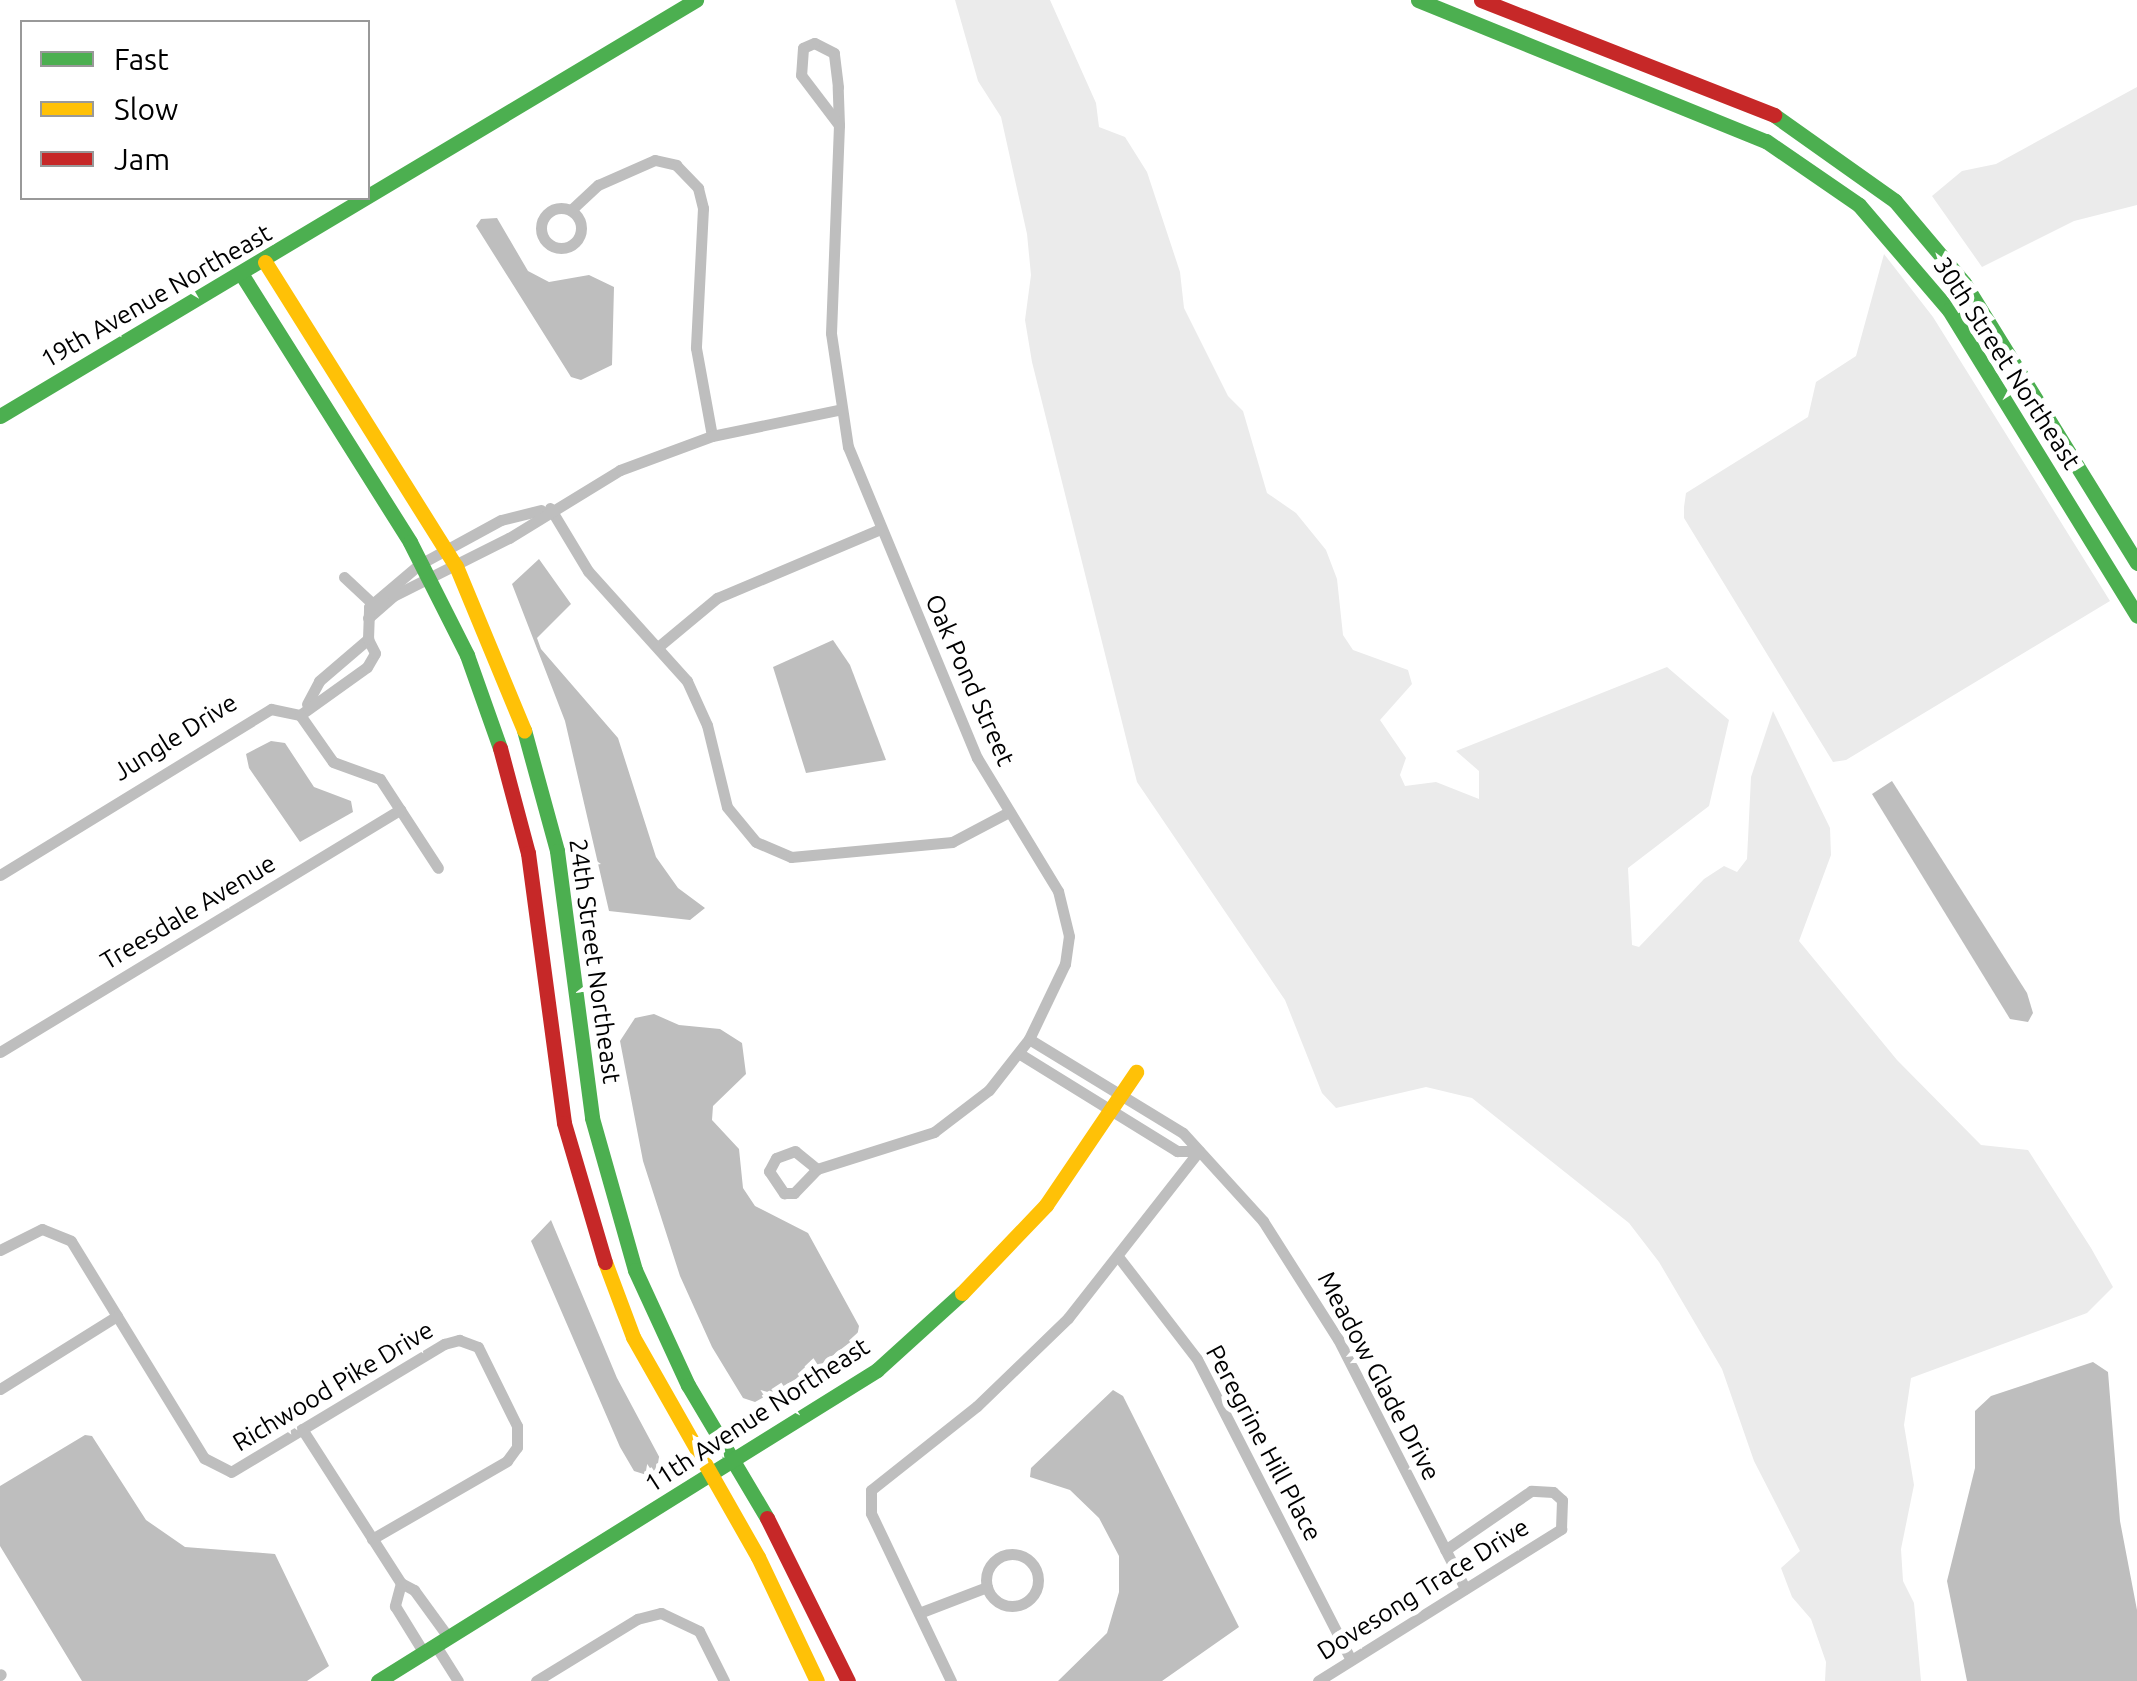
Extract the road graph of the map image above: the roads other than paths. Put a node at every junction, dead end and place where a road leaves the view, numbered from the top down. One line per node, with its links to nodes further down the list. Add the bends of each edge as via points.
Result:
1 (696, 0): 5 (street, 19th Avenue Northeast)
2 (1418, 0): 22 (street, 30th Street Northeast, via 1766,142 1859,205 1949,310)
3 (1481, 0): 17 (street, 30th Street Northeast, via 1764,109 1812,136 1895,201 1964,283)
4 (839, 125): 4 (street, Oak Pond Street, via 801,75 803,48 814,43 834,53); 10 (street, Oak Pond Street, via 830,299)
5 (370, 198)
6 (367, 200): 8 (street, 19th Avenue Northeast)
7 (571, 210): 12 (street, via 598,186 655,160 676,165 698,188 704,208 696,348)
8 (265, 262): 9 (street, 19th Avenue Northeast); 15 (street, 24th Street Northeast)
9 (242, 275): 11 (street, 19th Avenue Northeast); 16 (street, 24th Street Northeast)
10 (838, 410): 12 (street); 14 (street, Oak Pond Street)
11 (0, 416)
12 (712, 436): 13 (street, via 634,464)
13 (550, 508): 15 (street, via 500,520); 18 (street); 25 (street, via 588,571)
14 (880, 529): 25 (street, via 717,598); 28 (street, Oak Pond Street, via 977,758)
15 (446, 550): 16 (street); 18 (street, 24th Street Northeast)
16 (422, 563): 20 (street, 24th Street Northeast); 21 (street)
17 (2137, 563)
18 (456, 566): 20 (street); 44 (street, 24th Street Northeast, via 525,733 557,851 579,1044 609,1188 657,1322)
19 (344, 577): 21 (street)
20 (431, 579): 23 (street, via 392,596); 45 (street, 24th Street Northeast, via 467,655 513,791 537,910 564,1123 582,1196 633,1337)
21 (372, 603): 23 (street)
22 (2137, 616)
23 (368, 618): 24 (street)
24 (368, 639): 26 (street, via 319,681); 26 (street, via 375,653 367,667)
25 (658, 647): 28 (street, via 702,706 727,808 772,850 815,857 952,842)
26 (300, 714): 27 (street, via 333,762 380,779); 30 (street, Jungle Drive, via 255,713)
27 (400, 810): 29 (street); 32 (street, Treesdale Avenue)
28 (1009, 812): 31 (street, Oak Pond Street, via 1058,891 1070,936 1066,964)
29 (438, 868)
30 (0, 874)
31 (1029, 1039): 33 (street, Oak Pond Street); 35 (street, Meadow Glade Drive)
32 (0, 1052)
33 (1020, 1054): 36 (street); 38 (street, Oak Pond Street, via 989,1090 934,1132)
34 (1136, 1072): 35 (street, 11th Avenue Northeast)
35 (1122, 1095): 36 (street, 11th Avenue Northeast); 37 (street, Meadow Glade Drive)
36 (1112, 1110): 37 (street, via 1177,1151); 44 (street, 11th Avenue Northeast, via 1046,1206 936,1320 877,1370)
37 (1199, 1150): 40 (street); 47 (street, Meadow Glade Drive, via 1263,1221 1310,1290)
38 (817, 1170)
39 (0, 1250): 41 (street, Richwood Pike Drive, via 29,1232 54,1230 71,1241)
40 (1120, 1259): 51 (street, via 978,1406 871,1490 871,1513); 53 (street, Peregrine Hill Place, via 1197,1359)
41 (117, 1316): 42 (street); 43 (street, Richwood Pike Drive, via 215,1468 243,1467)
42 (0, 1389)
43 (302, 1429): 46 (street); 46 (street, Richwood Pike Drive, via 451,1341 466,1340 483,1352 517,1426 518,1447 507,1461)
44 (734, 1462): 45 (street, 11th Avenue Northeast); 59 (street, 24th Street Northeast, via 781,1540)
45 (710, 1477): 52 (street, 11th Avenue Northeast); 58 (street, 24th Street Northeast)
46 (372, 1540): 48 (street)
47 (1445, 1550): 50 (street, Meadow Glade Drive); 50 (street, Dovesong Trace Drive, via 1531,1491 1562,1500 1561,1529)
48 (401, 1583): 52 (street, via 414,1590); 52 (street, via 395,1606)
49 (987, 1587): 49 (street, via 1004,1605 1021,1604 1034,1594 1036,1570 1024,1557 1008,1554 993,1562); 51 (street)
50 (1465, 1588): 53 (street, Dovesong Trace Drive)
51 (919, 1613): 60 (street)
52 (436, 1646): 54 (street, 11th Avenue Northeast); 55 (street)
53 (1351, 1660): 61 (street, Dovesong Trace Drive)
54 (378, 1681)
55 (458, 1681)
56 (536, 1681): 57 (street, via 638,1619 662,1613 699,1631)
57 (724, 1681)
58 (817, 1681)
59 (848, 1681)
60 (951, 1681)
61 (1318, 1681)

